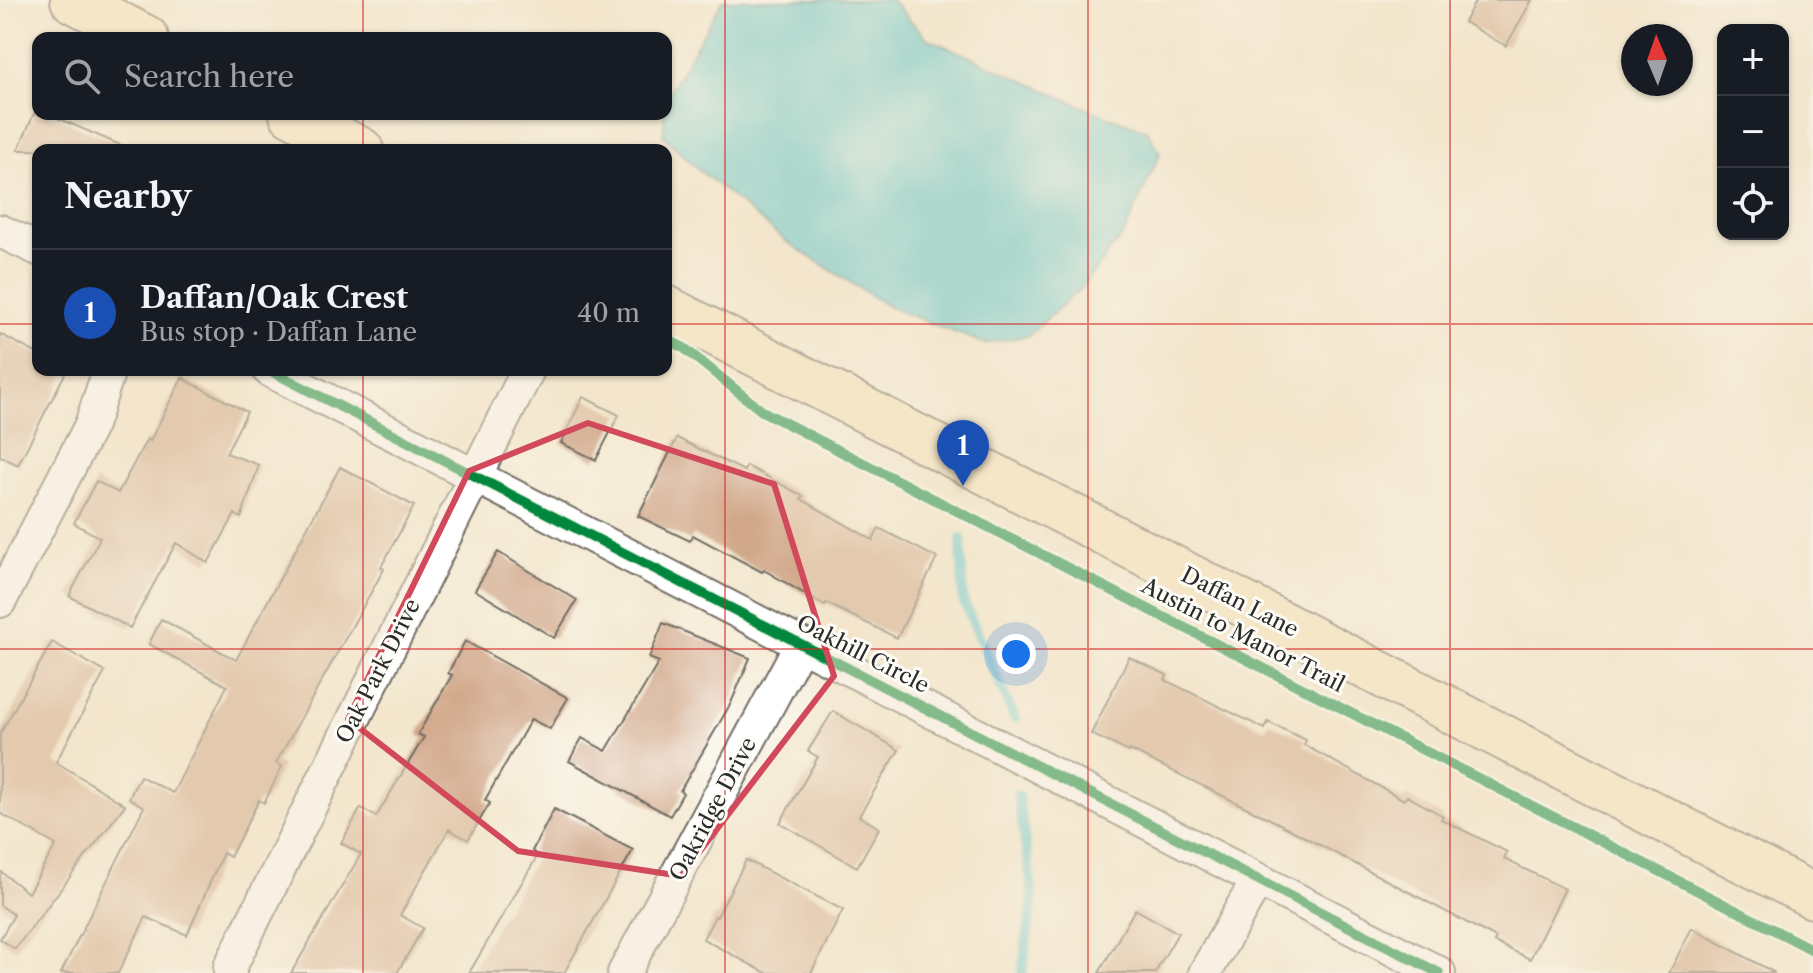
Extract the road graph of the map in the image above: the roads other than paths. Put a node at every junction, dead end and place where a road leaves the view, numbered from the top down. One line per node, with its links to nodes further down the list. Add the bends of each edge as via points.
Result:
1 (73, 0): 2 (street)
2 (134, 32)
3 (304, 120): 4 (street)
4 (350, 144)
5 (0, 231): 6 (street)
6 (32, 246)
7 (672, 311): 15 (street, Daffan Lane)
8 (107, 376): 12 (street, via 91,425)
9 (281, 376): 11 (street, Oakhill Circle)
10 (525, 376): 11 (street, Oak Park Drive)
11 (475, 477): 13 (street, Oakhill Circle); 16 (street, Oak Park Drive)
12 (0, 601)
13 (801, 644): 14 (street, Oakhill Circle); 17 (street, Oakridge Drive)
14 (1257, 881): 18 (street); 19 (street, Oakhill Circle)
15 (1813, 896)
16 (230, 973)
17 (624, 973)
18 (1205, 973)
19 (1439, 973)

